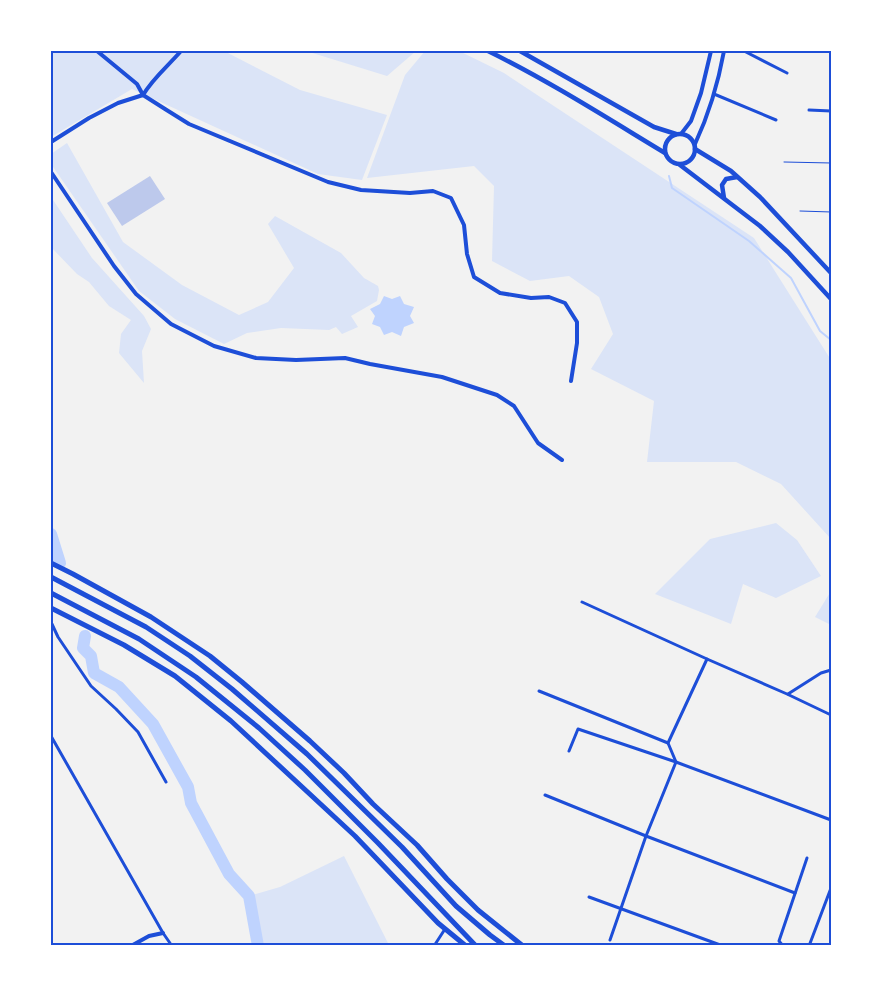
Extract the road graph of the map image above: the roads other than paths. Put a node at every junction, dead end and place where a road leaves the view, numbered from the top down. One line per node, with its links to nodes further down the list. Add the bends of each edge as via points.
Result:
1 (97, 51): 11 (street, via 137,84)
2 (181, 51): 11 (street)
3 (488, 51): 18 (main road)
4 (520, 51): 8 (main road)
5 (711, 51): 15 (street, via 691,121)
6 (724, 51): 10 (street)
7 (744, 51): 9 (street)
8 (528, 53): 15 (main road, via 654,128)
9 (787, 73)
10 (714, 94): 14 (street); 17 (street)
11 (143, 95): 16 (street, via 118,103); 29 (street, via 189,124 328,182 361,190 433,191 451,198 464,226 474,277 500,293 549,297 565,303 577,322)
12 (809, 110): 13 (street)
13 (831, 111)
14 (776, 120)
15 (678, 134): 17 (main road, via 689,137); 18 (main road, via 665,144)
16 (51, 142)
17 (695, 146): 21 (main road, via 695,154 689,162); 23 (main road)
18 (665, 153): 21 (main road, via 670,161)
19 (784, 162): 20 (lane)
20 (831, 163)
21 (680, 164): 24 (main road)
22 (51, 172): 30 (street, via 136,294 171,324 214,346 256,358 345,358 442,377 497,395 514,406 538,443)
23 (737, 176): 24 (main road, via 726,179 722,185); 27 (main road)
24 (725, 199): 28 (main road, via 788,252)
25 (800, 211): 26 (lane)
26 (831, 212)
27 (831, 273)
28 (831, 299)
29 (571, 381)
30 (562, 460)
31 (51, 563): 64 (highway, via 151,616 210,656 310,741 478,910)
32 (51, 577): 63 (highway, via 146,628 232,688 308,754 402,846 456,906)
33 (51, 593): 62 (highway, via 139,639 196,677 259,728 378,843)
34 (582, 602): 37 (street)
35 (51, 608): 55 (highway, via 124,645 175,676 231,721 355,836)
36 (51, 622): 46 (street, via 91,686 138,732)
37 (707, 659): 40 (street); 43 (street)
38 (831, 670): 40 (street)
39 (539, 691): 43 (street)
40 (787, 694): 41 (street)
41 (831, 715)
42 (51, 736): 56 (street)
43 (668, 743): 45 (street)
44 (569, 751): 45 (street, via 578,729)
45 (676, 762): 48 (street); 49 (street)
46 (166, 782)
47 (545, 795): 49 (street)
48 (831, 820)
49 (646, 836): 52 (street); 54 (street)
50 (807, 858): 52 (street)
51 (831, 888): 67 (street)
52 (795, 893): 66 (street, via 779,941)
53 (589, 896): 54 (street)
54 (621, 909): 57 (street); 65 (street)
55 (445, 929): 60 (street); 61 (highway)
56 (163, 934): 58 (street, via 148,936); 59 (street)
57 (610, 940)
58 (131, 946)
59 (172, 946)
60 (434, 946)
61 (466, 946)
62 (476, 946)
63 (505, 946)
64 (523, 946)
65 (724, 946)
66 (783, 946)
67 (809, 946)

